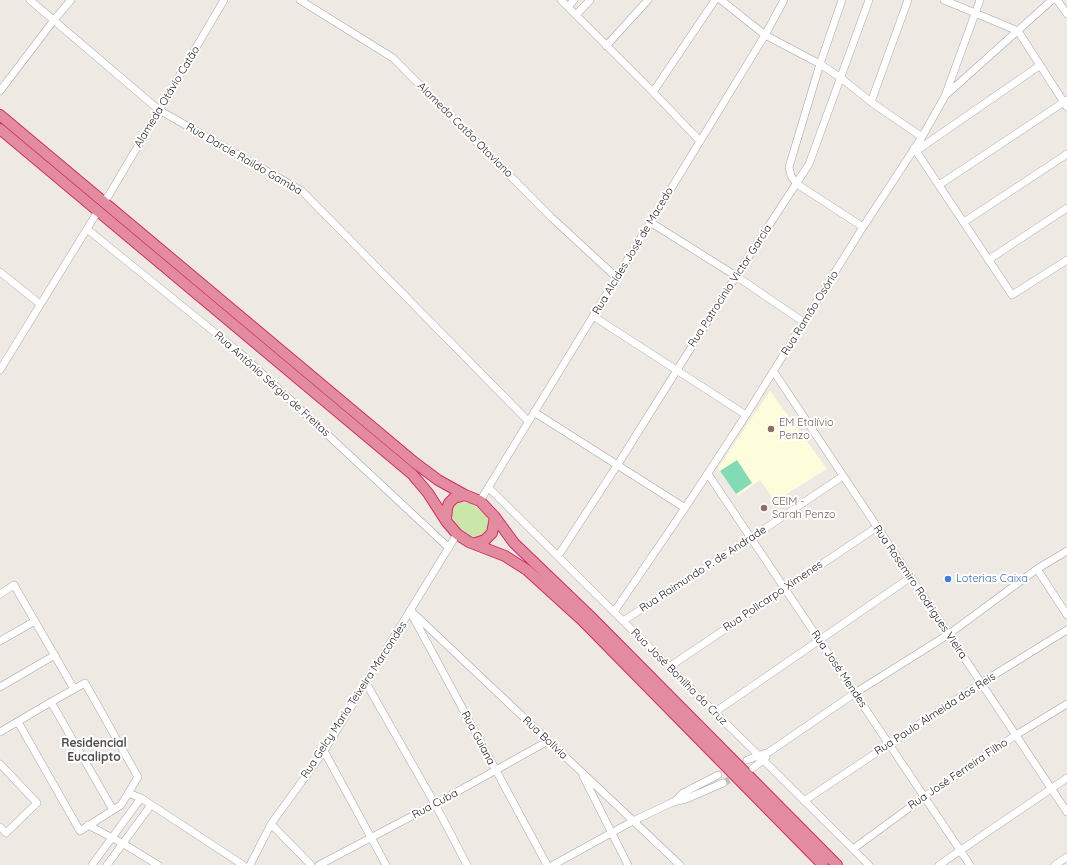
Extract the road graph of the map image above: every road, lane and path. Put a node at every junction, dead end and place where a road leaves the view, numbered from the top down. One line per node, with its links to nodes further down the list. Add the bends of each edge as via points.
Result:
1 (30, 0): 23 (street, Rua Darcie Raildo Gamba)
2 (70, 0): 23 (street)
3 (224, 0): 35 (street, Alameda Otávio Catão)
4 (300, 0): 55 (street, Alameda Catão Otaviano, via 393,58 551,217)
5 (561, 0): 19 (street)
6 (574, 0): 19 (street)
7 (590, 0): 22 (street)
8 (648, 0): 26 (street)
9 (715, 0): 31 (street)
10 (721, 0): 25 (street)
11 (784, 0): 25 (street, Rua Alcídes José de Macedo)
12 (842, 0): 27 (street)
13 (869, 0): 29 (street, Rua Patrocinio Victor Garcia)
14 (908, 0): 33 (street)
15 (944, 0): 20 (street)
16 (980, 0): 20 (street, Rua Ramão Osório)
17 (1052, 0): 24 (street)
18 (1057, 0): 21 (street)
19 (568, 7): 22 (street)
20 (975, 13): 24 (street); 32 (street, Rua Ramão Osório)
21 (1067, 14)
22 (576, 15): 26 (street)
23 (54, 20): 30 (street); 35 (street, Rua Darcie Raildo Gamba)
24 (1018, 31): 28 (street); 32 (street)
25 (765, 35): 27 (street); 39 (street, Rua Alcídes José de Macedo)
26 (606, 46): 31 (street)
27 (820, 64): 29 (street); 42 (street, via 790,167 791,176)
28 (1040, 66): 34 (street); 40 (street)
29 (841, 78): 33 (street); 42 (street, Rua Patrocinio Victor Garcia, via 809,164)
30 (0, 91)
31 (653, 92): 39 (street)
32 (945, 96): 38 (street, Rua Ramão Osório)
33 (871, 102): 38 (street)
34 (1066, 103): 43 (street)
35 (159, 110): 44 (street, Alameda Otávio Catão); 64 (street, Rua Darcie Raildo Gamba, via 302,191)
36 (0, 115): 44 (highway)
37 (0, 129): 46 (highway)
38 (922, 137): 40 (street, Rua Ramão Osório)
39 (700, 141): 47 (street, Rua Alcídes José de Macedo)
40 (915, 150): 43 (street); 49 (street, Rua Ramão Osório)
41 (1067, 154): 48 (street)
42 (797, 184): 49 (street); 54 (street, Rua Patrocinio Victor Garcia)
43 (939, 185): 48 (street)
44 (106, 198): 69 (highway, via 414,462)
45 (1067, 208): 51 (street)
46 (98, 211): 50 (street); 73 (highway, via 412,474 428,492)
47 (650, 222): 54 (street); 55 (street, Rua Alcídes José de Macedo)
48 (964, 222): 51 (street)
49 (863, 227): 58 (street, Rua Ramão Osório)
50 (87, 229): 56 (street); 78 (street, Rua Antônio Sérgio de Freitas, via 239,352)
51 (988, 260): 52 (street, via 1012,295)
52 (1067, 260)
53 (0, 272): 56 (street)
54 (736, 276): 58 (street); 60 (street, Rua Patrocinio Victor Garcia)
55 (616, 277): 57 (street, Rua Alcídes José de Macedo)
56 (40, 304): 59 (street)
57 (593, 316): 60 (street); 62 (street, Rua Alcídes José de Macedo)
58 (805, 323): 61 (street, Rua Ramão Osório)
59 (0, 370)
60 (676, 370): 63 (street); 65 (street, Rua Patrocinio Victor Garcia)
61 (774, 372): 63 (street, Rua Ramão Osório); 67 (street, Rua Rosemiro Rodrigues Vieira)
62 (534, 412): 64 (street, Rua Alcídes José de Macedo); 65 (street)
63 (746, 415): 66 (street, Rua Ramão Osório)
64 (528, 421): 68 (street, Rua Alcídes José de Macedo)
65 (618, 464): 71 (street); 80 (street, Rua Patrocinio Victor Garcia)
66 (708, 474): 71 (street, Rua Ramão Osório); 76 (street, Rua José Mendes)
67 (843, 476): 74 (street, Rua Rosemiro Rodrigues Vieira); 76 (street, Rua Raimundo P. de Andrade)
68 (489, 488): 70 (street, Rua Alcídes José de Macedo); 80 (street, Rua José Bonilha da Cruz)
69 (464, 495): 70 (highway); 73 (highway, via 449,502)
70 (480, 501): 72 (highway)
71 (685, 508): 86 (street, Rua Ramão Osório)
72 (495, 517): 77 (highway, via 492,533); 154 (highway, via 514,543)
73 (446, 521): 75 (highway)
74 (877, 527): 82 (street, Rua Rosemiro Rodrigues Vieira); 83 (street, Rua Policarpo Ximenes)
75 (457, 534): 77 (highway); 78 (street, Rua Gelcy Maria Teixeira Marcondes)
76 (751, 538): 83 (street, Rua José Mendes); 89 (street, Rua Raimundo P. de Andrade)
77 (476, 544): 153 (highway, via 505,556 527,570 582,620)
78 (449, 548): 85 (street, Rua Gelcy Maria Teixeira Marcondes)
79 (1067, 551): 81 (street)
80 (558, 556): 86 (street, Rua José Bonilha da Cruz)
81 (1036, 569): 87 (street); 91 (street)
82 (911, 577): 91 (street, Rua Rosemiro Rodrigues Vieira); 92 (street)
83 (784, 588): 92 (street, Rua José Mendes); 95 (street, Rua Policarpo Ximenes)
84 (0, 594): 88 (street, via 14,585)
85 (411, 611): 96 (street, Rua Gelcy Maria Teixeira Marcondes); 107 (street, Rua Bolívia); 114 (street, Rua Guiana)
86 (614, 612): 89 (street, Rua José Bonilha da Cruz)
87 (1067, 615)
88 (35, 621): 93 (street); 94 (street)
89 (623, 621): 95 (street, Rua José Bonilha da Cruz)
90 (1067, 630): 97 (street, Rua Paulo Almeida dos Reis)
91 (949, 634): 97 (street, Rua Rosemiro Rodrigues Vieira); 100 (street)
92 (819, 640): 100 (street, Rua José Mendes); 103 (street)
93 (0, 641)
94 (55, 655): 98 (street); 99 (street)
95 (669, 667): 103 (street, Rua José Bonilha da Cruz)
96 (366, 683): 109 (street, Rua Gelcy Maria Teixeira Marcondes); 125 (street)
97 (981, 683): 106 (street, Rua Rosemiro Rodrigues Vieira); 108 (street, Rua Paulo Almeida dos Reis)
98 (0, 687)
99 (74, 689): 101 (street); 120 (street, via 85,683 138,777)
100 (855, 693): 108 (street, Rua José Mendes); 110 (street)
101 (51, 702): 104 (street); 127 (street)
102 (1067, 704): 106 (street, Rua José Ferreira Filho)
103 (715, 712): 110 (street, Rua José Bonilha da Cruz)
104 (18, 722): 105 (street); 131 (street, via 80,830)
105 (0, 732)
106 (1016, 735): 119 (street, Rua Rosemiro Rodrigues Vieira); 121 (street, Rua José Ferreira Filho)
107 (548, 741): 114 (street, Rua Cuba); 115 (street, Rua Bolívia)
108 (890, 744): 121 (street, Rua José Mendes); 123 (street, Rua Paulo Almeida dos Reis)
109 (324, 751): 130 (street, Rua Gelcy Maria Teixeira Marcondes); 135 (street)
110 (761, 758): 111 (street); 113 (street); 123 (street, Rua José Bonilha da Cruz)
111 (747, 760)
112 (0, 764): 132 (street, via 37,802 6,833)
113 (753, 768)
114 (496, 771): 125 (street, Rua Cuba); 149 (street, Rua Guiana)
115 (581, 771): 129 (street, Rua Bolívia); 133 (street)
116 (718, 775): 124 (street, via 683,793)
117 (1067, 778): 119 (street)
118 (723, 783): 124 (street)
119 (1052, 788): 128 (street, Rua Rosemiro Rodrigues Vieira); 138 (street)
120 (128, 793): 122 (street); 127 (street, via 120,806)
121 (924, 797): 137 (street, Rua José Ferreira Filho); 138 (street, Rua José Mendes)
122 (140, 798): 126 (street); 134 (street)
123 (804, 801): 137 (street, Rua José Bonilha da Cruz)
124 (673, 802): 129 (street)
125 (435, 804): 135 (street, Rua Cuba); 148 (street)
126 (151, 805): 136 (street); 143 (street)
127 (113, 810): 131 (street)
128 (1067, 812)
129 (634, 821): 133 (street); 152 (street, Rua Bolívia)
130 (272, 824): 144 (street, Rua Gelcy Maria Teixeira Marcondes); 145 (street)
131 (88, 825): 134 (street)
132 (0, 827)
133 (612, 834): 150 (street); 151 (street)
134 (111, 837): 136 (street); 140 (street)
135 (372, 838): 146 (street, Rua Cuba); 147 (street)
136 (122, 843): 141 (street); 142 (street)
137 (853, 850): 155 (street, Rua José Bonilha da Cruz)
138 (959, 850): 156 (street); 157 (street, Rua José Mendes)
139 (1067, 857): 158 (street)
140 (92, 865)
141 (107, 865)
142 (158, 865)
143 (242, 865)
144 (250, 865)
145 (312, 865)
146 (319, 865)
147 (386, 865)
148 (467, 865)
149 (546, 865)
150 (553, 865)
151 (628, 865)
152 (680, 865)
153 (823, 865)
154 (837, 865)
155 (868, 865)
156 (939, 865)
157 (970, 865)
158 (1055, 865)

